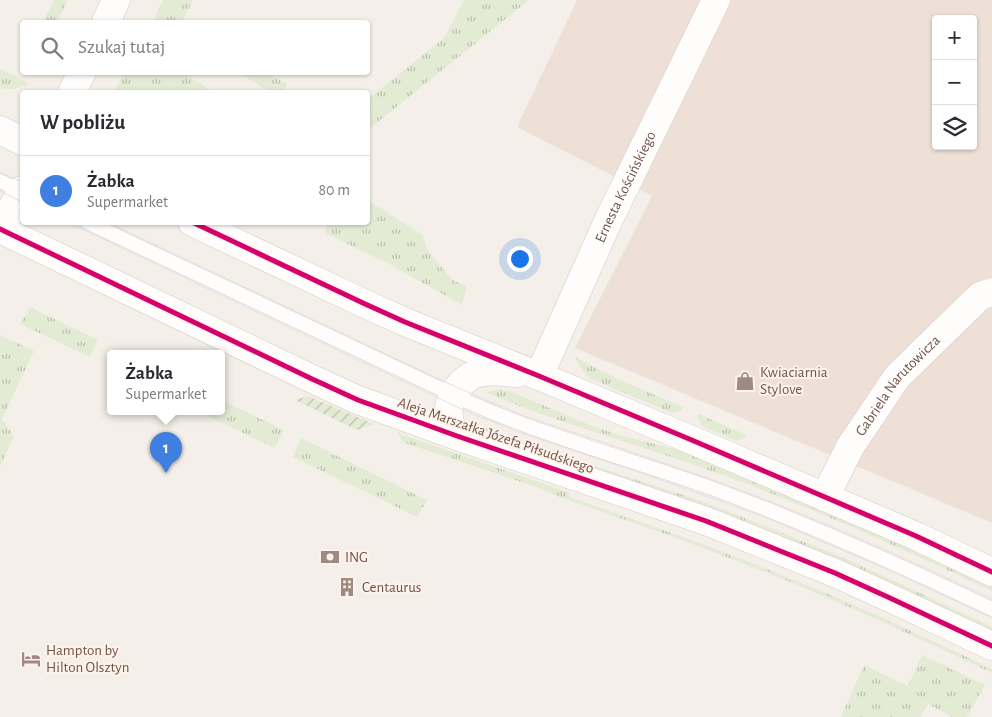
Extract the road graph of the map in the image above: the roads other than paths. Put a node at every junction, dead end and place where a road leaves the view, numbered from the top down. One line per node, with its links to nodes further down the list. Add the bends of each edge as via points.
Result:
1 (116, 0): 3 (street)
2 (716, 0): 13 (street, Ernesta Kościńskiego, via 609,219)
3 (107, 20)
4 (80, 75): 5 (street)
5 (73, 90)
6 (0, 130): 7 (street)
7 (20, 140)
8 (17, 189): 11 (street)
9 (93, 225): 14 (lane)
10 (198, 225): 13 (street, via 363,303)
11 (0, 229): 15 (street, Aleja Marszałka Józefa Piłsudskiego, via 358,400)
12 (992, 292): 16 (street, Gabriela Narutowicza, via 980,296 896,377 850,447)
13 (538, 376): 14 (street, via 494,371 478,373 467,379); 16 (street)
14 (452, 396): 15 (street, via 449,416); 18 (lane, via 524,425 770,510 902,566)
15 (457, 436): 19 (street, Aleja Marszałka Józefa Piłsudskiego, via 706,521 835,573)
16 (825, 497): 17 (street)
17 (992, 572)
18 (992, 609)
19 (992, 646)

